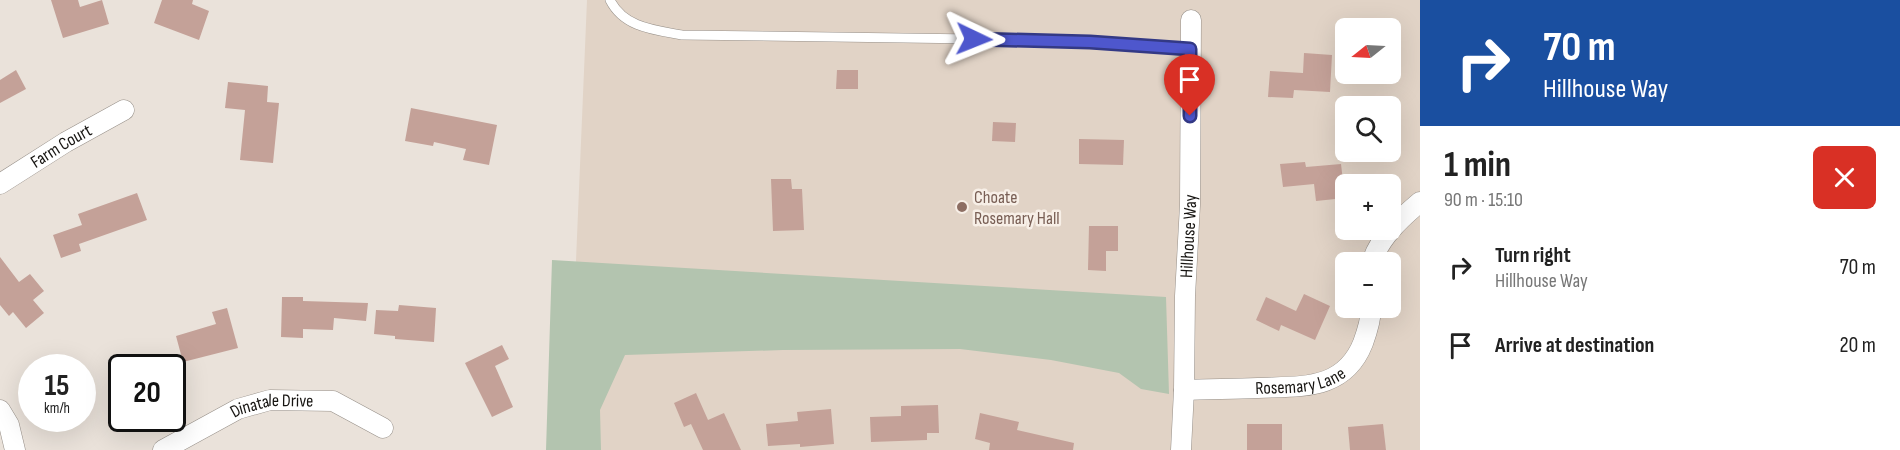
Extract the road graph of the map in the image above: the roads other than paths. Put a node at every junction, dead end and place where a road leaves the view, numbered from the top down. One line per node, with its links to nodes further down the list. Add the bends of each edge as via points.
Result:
1 (610, 0): 3 (lane, via 615,9 640,28 682,35 986,39)
2 (1191, 20): 3 (street, Hillhouse Way)
3 (1190, 49): 9 (street, Hillhouse Way)
4 (124, 110): 5 (street, Farm Court)
5 (0, 184)
6 (1420, 202): 7 (street, via 1405,214)
7 (1375, 252)
8 (1369, 318): 9 (street, Rosemary Lane, via 1359,354 1332,379 1305,386)
9 (1184, 390): 14 (street, Hillhouse Way)
10 (0, 410): 12 (street, via 9,425)
11 (383, 428): 13 (street, Dinatale Drive, via 333,401 270,400 238,409)
12 (15, 450)
13 (163, 450)
14 (1181, 450)

